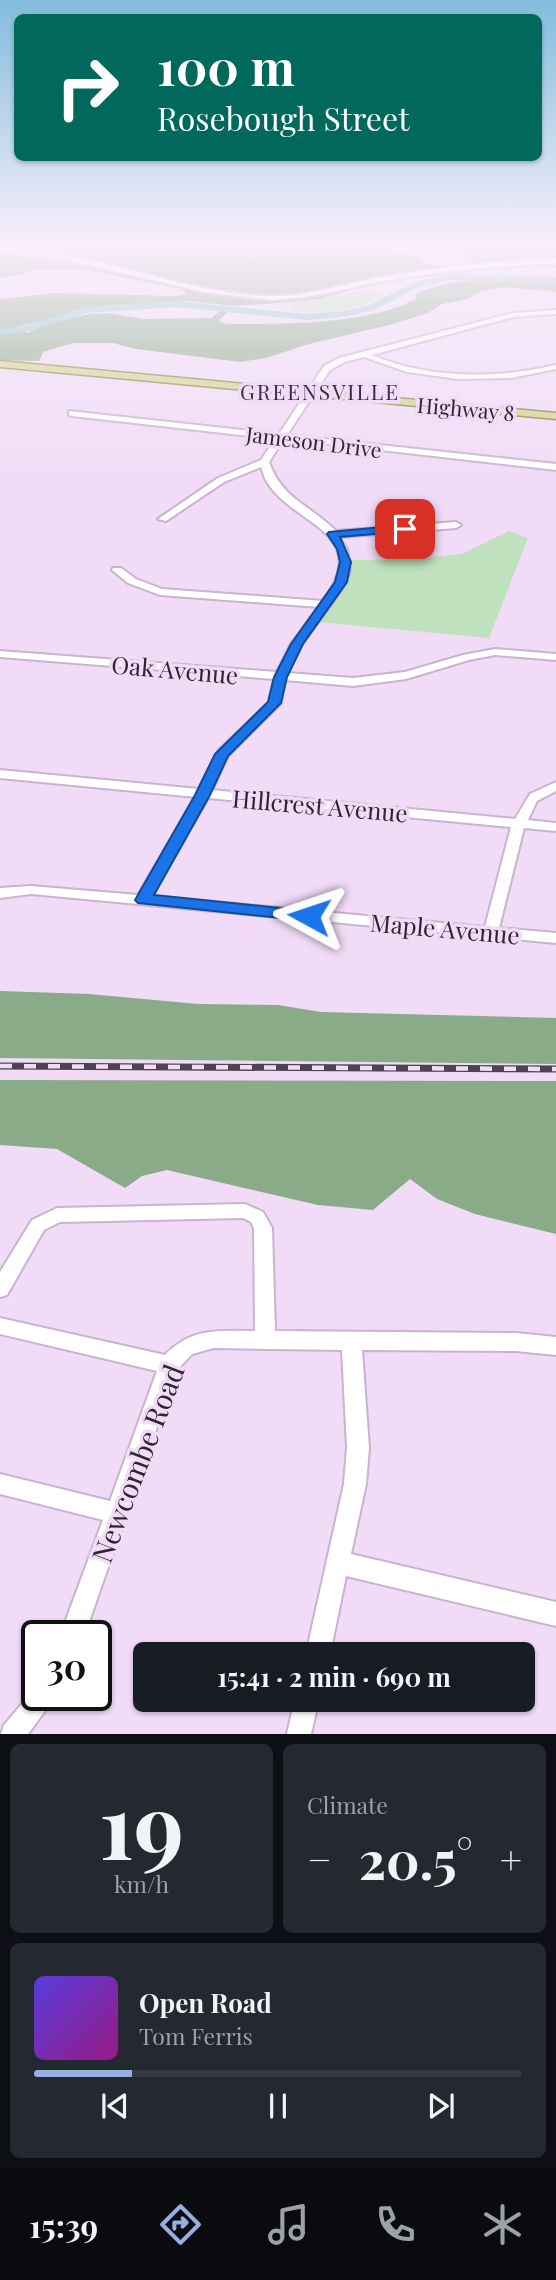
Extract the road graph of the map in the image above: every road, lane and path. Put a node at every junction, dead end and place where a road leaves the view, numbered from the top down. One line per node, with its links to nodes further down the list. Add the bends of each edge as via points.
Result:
1 (470, 327): 2 (street)
2 (364, 354): 4 (street, via 397,367 495,377); 5 (street, via 327,368)
3 (0, 365): 5 (main road, Highway 8)
4 (556, 367)
5 (310, 393): 7 (main road, Highway 8); 8 (street)
6 (72, 413): 8 (street, Jameson Drive)
7 (556, 416)
8 (280, 436): 9 (street); 10 (street, Jameson Drive)
9 (264, 462): 11 (street, via 221,480); 13 (street, via 271,481 283,494)
10 (556, 467)
11 (163, 519)
12 (456, 525): 13 (street)
13 (333, 534): 15 (street, via 342,549 345,572)
14 (117, 570): 15 (street, via 160,592)
15 (324, 604): 18 (street)
16 (0, 654): 18 (street, Oak Avenue)
17 (556, 657): 18 (street, Oak Avenue, via 495,652 406,675 353,682)
18 (281, 677): 21 (street, via 275,703 222,754)
19 (0, 774): 21 (street, Hillcrest Avenue)
20 (556, 786): 22 (street, via 534,797)
21 (203, 795): 22 (street, Hillcrest Avenue); 25 (street)
22 (521, 824): 23 (street, Hillcrest Avenue); 26 (street)
23 (556, 827)
24 (0, 893): 25 (street, Maple Avenue, via 32,890)
25 (143, 900): 26 (street, Maple Avenue)
26 (491, 931): 27 (street, Maple Avenue)
27 (556, 939)
28 (0, 1289): 30 (street, via 38,1225 57,1215 245,1210 257,1217 262,1228)
29 (0, 1326): 33 (street)
30 (275, 1341): 31 (street, Newcombe Road); 33 (street, Newcombe Road, via 202,1340 186,1347)
31 (351, 1341): 32 (street, Newcombe Road); 36 (street, via 359,1448)
32 (556, 1346)
33 (169, 1365): 35 (street, Newcombe Road)
34 (0, 1484): 35 (street)
35 (116, 1513): 38 (street, Newcombe Road)
36 (340, 1563): 37 (street); 39 (street)
37 (556, 1614)
38 (78, 1620)
39 (321, 1642)
40 (31, 1711): 42 (street)
41 (304, 1712): 43 (street)
42 (13, 1734)
43 (299, 1734)

